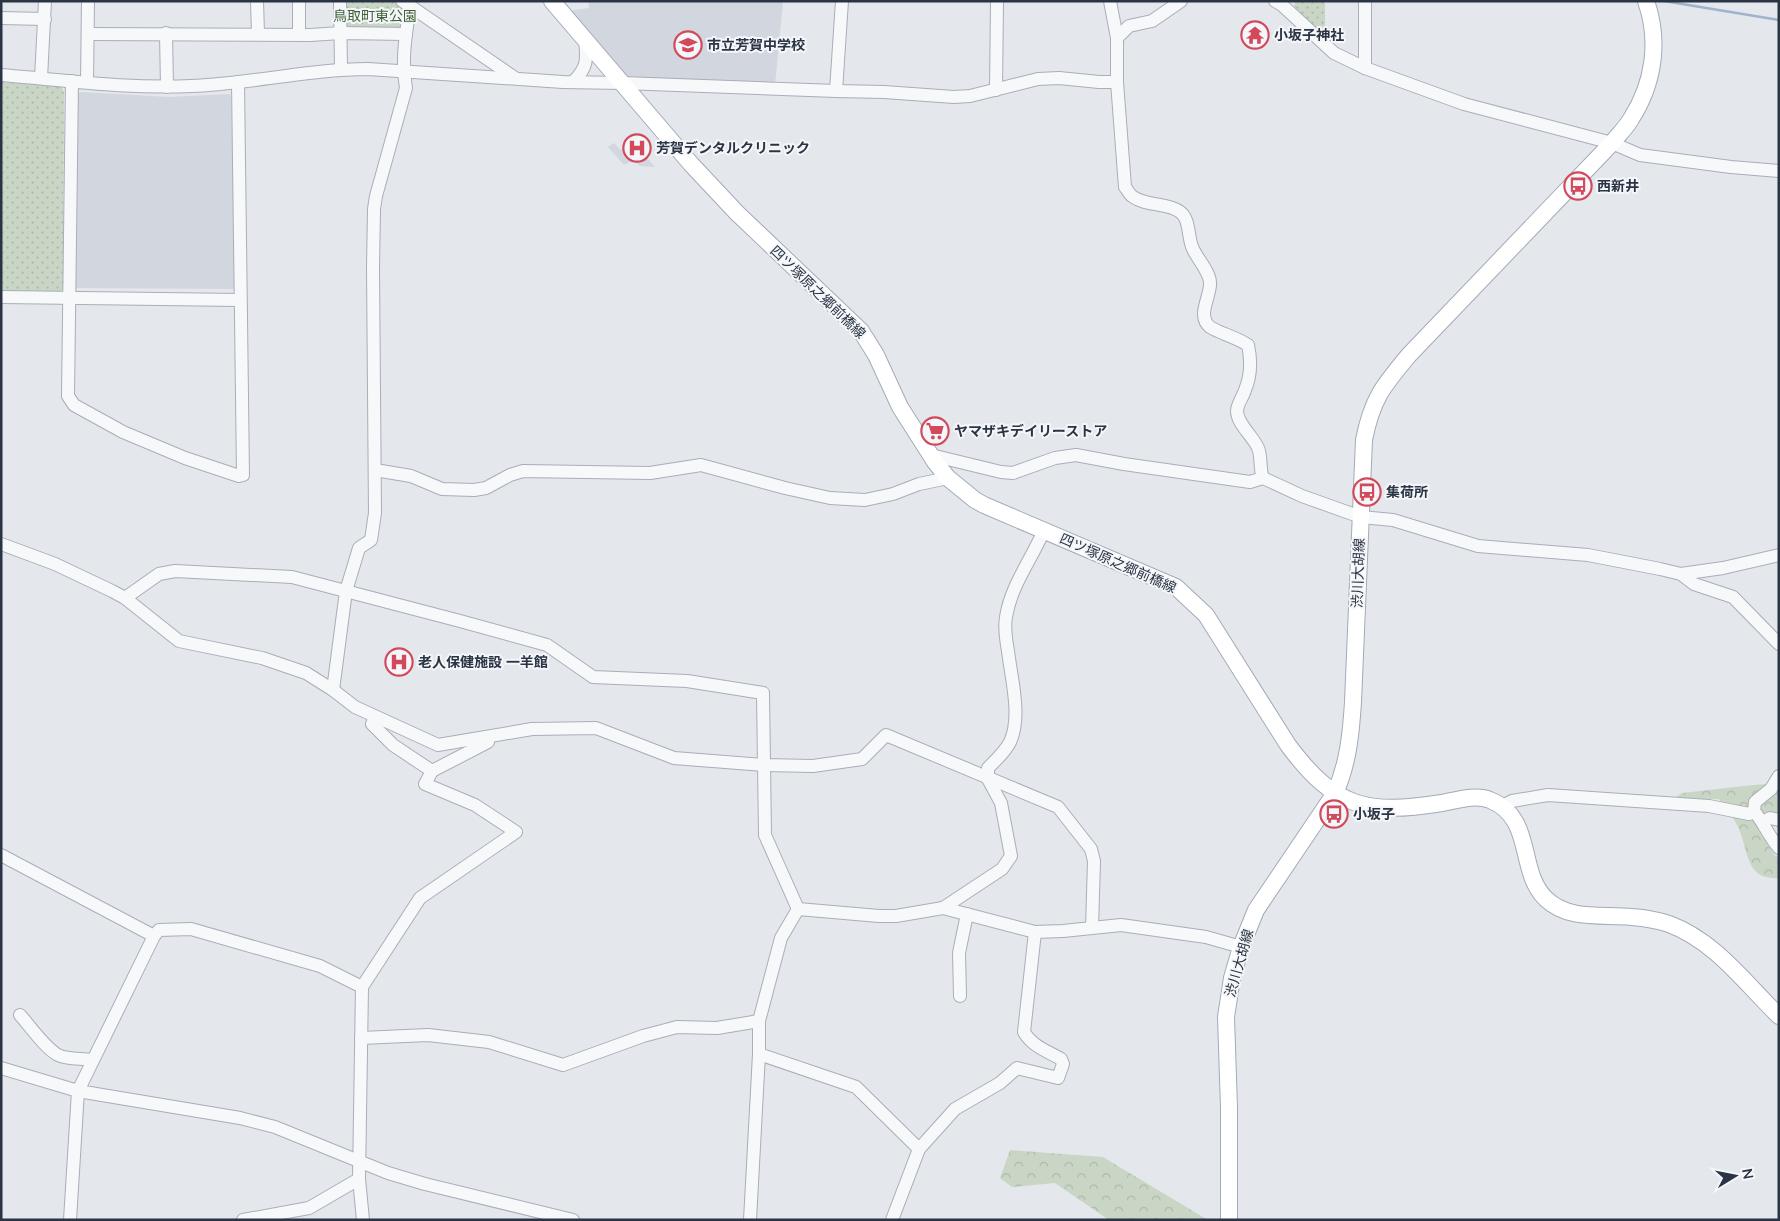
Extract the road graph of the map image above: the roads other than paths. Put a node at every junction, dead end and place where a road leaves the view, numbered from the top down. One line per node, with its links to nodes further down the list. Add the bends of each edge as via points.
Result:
1 (45, 1): 16 (street)
2 (88, 1): 19 (street)
3 (257, 1): 20 (street)
4 (299, 1): 21 (street)
5 (340, 1): 18 (street)
6 (552, 1): 24 (main road, 四ツ塚原之郷前橋線)
7 (842, 1): 39 (street)
8 (997, 1): 38 (street)
9 (1110, 1): 23 (street)
10 (1182, 1): 23 (street, via 1152,21 1129,26)
11 (1275, 1): 25 (street, via 1334,53)
12 (1365, 1): 25 (street)
13 (1646, 1): 40 (main road, 渋川大胡線, via 1652,27 1652,66 1640,104)
14 (406, 3): 22 (street); 30 (street)
15 (1, 18): 16 (street)
16 (45, 20): 29 (street)
17 (166, 33): 19 (street); 20 (street); 37 (street)
18 (340, 33): 21 (street); 22 (street); 26 (street)
19 (88, 34): 32 (street)
20 (258, 34): 21 (street)
21 (299, 34)
22 (406, 34): 27 (street)
23 (1117, 38): 35 (street)
24 (585, 39): 34 (street, via 587,60 583,72); 36 (main road, 四ツ塚原之郷前橋線)
25 (1365, 68): 40 (street, via 1464,104)
26 (341, 69): 27 (street); 33 (street)
27 (403, 71): 30 (street); 46 (street, via 406,88 374,209)
28 (1, 75): 29 (street)
29 (41, 78): 31 (street)
30 (516, 79): 34 (street)
31 (72, 81): 32 (street); 43 (street)
32 (87, 82): 37 (street)
33 (238, 82): 37 (street); 44 (street)
34 (573, 82): 36 (street)
35 (1117, 82): 38 (street, via 1038,79); 48 (street, via 1125,186 1131,196 1181,212 1186,218 1192,248 1210,281 1205,319 1210,326 1248,345 1251,356 1246,388 1237,409 1238,416 1258,447 1259,469)
36 (623, 83): 39 (street); 45 (main road, 四ツ塚原之郷前橋線, via 737,213 861,331 900,407)
37 (167, 87)
38 (996, 90): 39 (street, via 954,97)
39 (836, 92)
40 (1612, 143): 41 (street, via 1640,155 1662,159); 49 (main road, 渋川大胡線, via 1408,355 1382,388 1372,408 1364,440)
41 (1779, 171)
42 (1, 298): 43 (street)
43 (69, 299): 44 (street); 44 (street, via 70,401 123,432 239,476 243,475)
44 (240, 300)
45 (931, 456): 47 (main road, 四ツ塚原之郷前橋線); 48 (street, via 1013,473 1055,458 1076,456 1250,482)
46 (375, 470): 47 (street, via 411,476 442,488 474,490 523,471 650,473 700,465 830,498 865,500); 54 (street, via 371,540 359,548)
47 (948, 478): 50 (main road, 四ツ塚原之郷前橋線, via 984,505)
48 (1263, 478): 49 (street)
49 (1362, 517): 53 (street, via 1393,520 1478,546 1588,555); 64 (main road, 渋川大胡線, via 1354,702 1343,774)
50 (1044, 530): 63 (street, via 1007,609 1005,630 1015,718 1010,741 988,768); 64 (main road, 四ツ塚原之郷前橋線, via 1176,587 1195,603 1217,631 1301,763 1313,777)
51 (1, 544): 55 (street, via 55,564)
52 (1779, 555): 53 (street)
53 (1681, 574): 56 (street, via 1694,584 1733,597)
54 (346, 592): 55 (street, via 292,577 175,571 159,574); 57 (street); 60 (street, via 547,645 593,677 687,681 763,693)
55 (125, 598): 57 (street, via 179,642 262,658 306,673)
56 (1779, 644)
57 (333, 690): 58 (street)
58 (374, 718): 59 (street, via 438,745); 61 (street, via 372,724 393,745)
59 (504, 734): 60 (street, via 532,729 596,728 674,758); 61 (street)
60 (764, 766): 63 (street, via 813,766 862,759 886,735); 72 (street, via 765,835)
61 (432, 771): 78 (street, via 425,784 475,805 516,832 420,898)
62 (1779, 776): 66 (street, via 1771,789 1755,802)
63 (988, 779): 71 (street, via 1001,804 1010,856 1002,869); 74 (street, via 1058,807 1092,849)
64 (1335, 793): 65 (main road, 四ツ塚原之郷前橋線, via 1369,807 1431,804 1469,798 1488,799); 77 (main road, 渋川大胡線, via 1256,910)
65 (1502, 806): 66 (street, via 1512,801 1548,795 1709,806 1749,814); 81 (main road, via 1520,830 1536,884 1545,898 1558,908 1585,915 1650,919 1670,924 1715,951)
66 (1754, 811): 68 (street)
67 (1779, 820): 68 (street, via 1770,818)
68 (1763, 822): 69 (street)
69 (1779, 848)
70 (1, 855): 76 (street)
71 (943, 908): 72 (street, via 896,916); 73 (street)
72 (798, 909): 82 (street, via 780,938)
73 (966, 914): 75 (street); 79 (street, via 959,953)
74 (1092, 928): 75 (street); 77 (street, via 1121,926 1206,936)
75 (1035, 932): 88 (street, via 1024,1032 1035,1045 1061,1059 1063,1064 1058,1078 1017,1068 1000,1083 955,1108)
76 (154, 936): 78 (street, via 159,930 191,929 320,966); 85 (street)
77 (1241, 947): 99 (main road, 渋川大胡線, via 1226,1017)
78 (362, 987): 83 (street)
79 (960, 996)
80 (20, 1015): 85 (street, via 58,1055)
81 (1779, 1016)
82 (759, 1021): 83 (street, via 717,1028 677,1026 562,1065 489,1042 428,1035); 84 (street)
83 (361, 1038): 89 (street)
84 (759, 1054): 88 (street, via 856,1087); 97 (street)
85 (92, 1060): 87 (street)
86 (1, 1068): 87 (street)
87 (78, 1090): 89 (street, via 257,1122); 92 (street)
88 (919, 1150): 98 (street)
89 (360, 1162): 90 (street); 96 (street, via 425,1184)
90 (359, 1179): 91 (street); 95 (street)
91 (312, 1206): 93 (street); 94 (street)
92 (70, 1220)
93 (243, 1220)
94 (307, 1220)
95 (363, 1220)
96 (572, 1220)
97 (750, 1220)
98 (892, 1220)
99 (1229, 1220)

